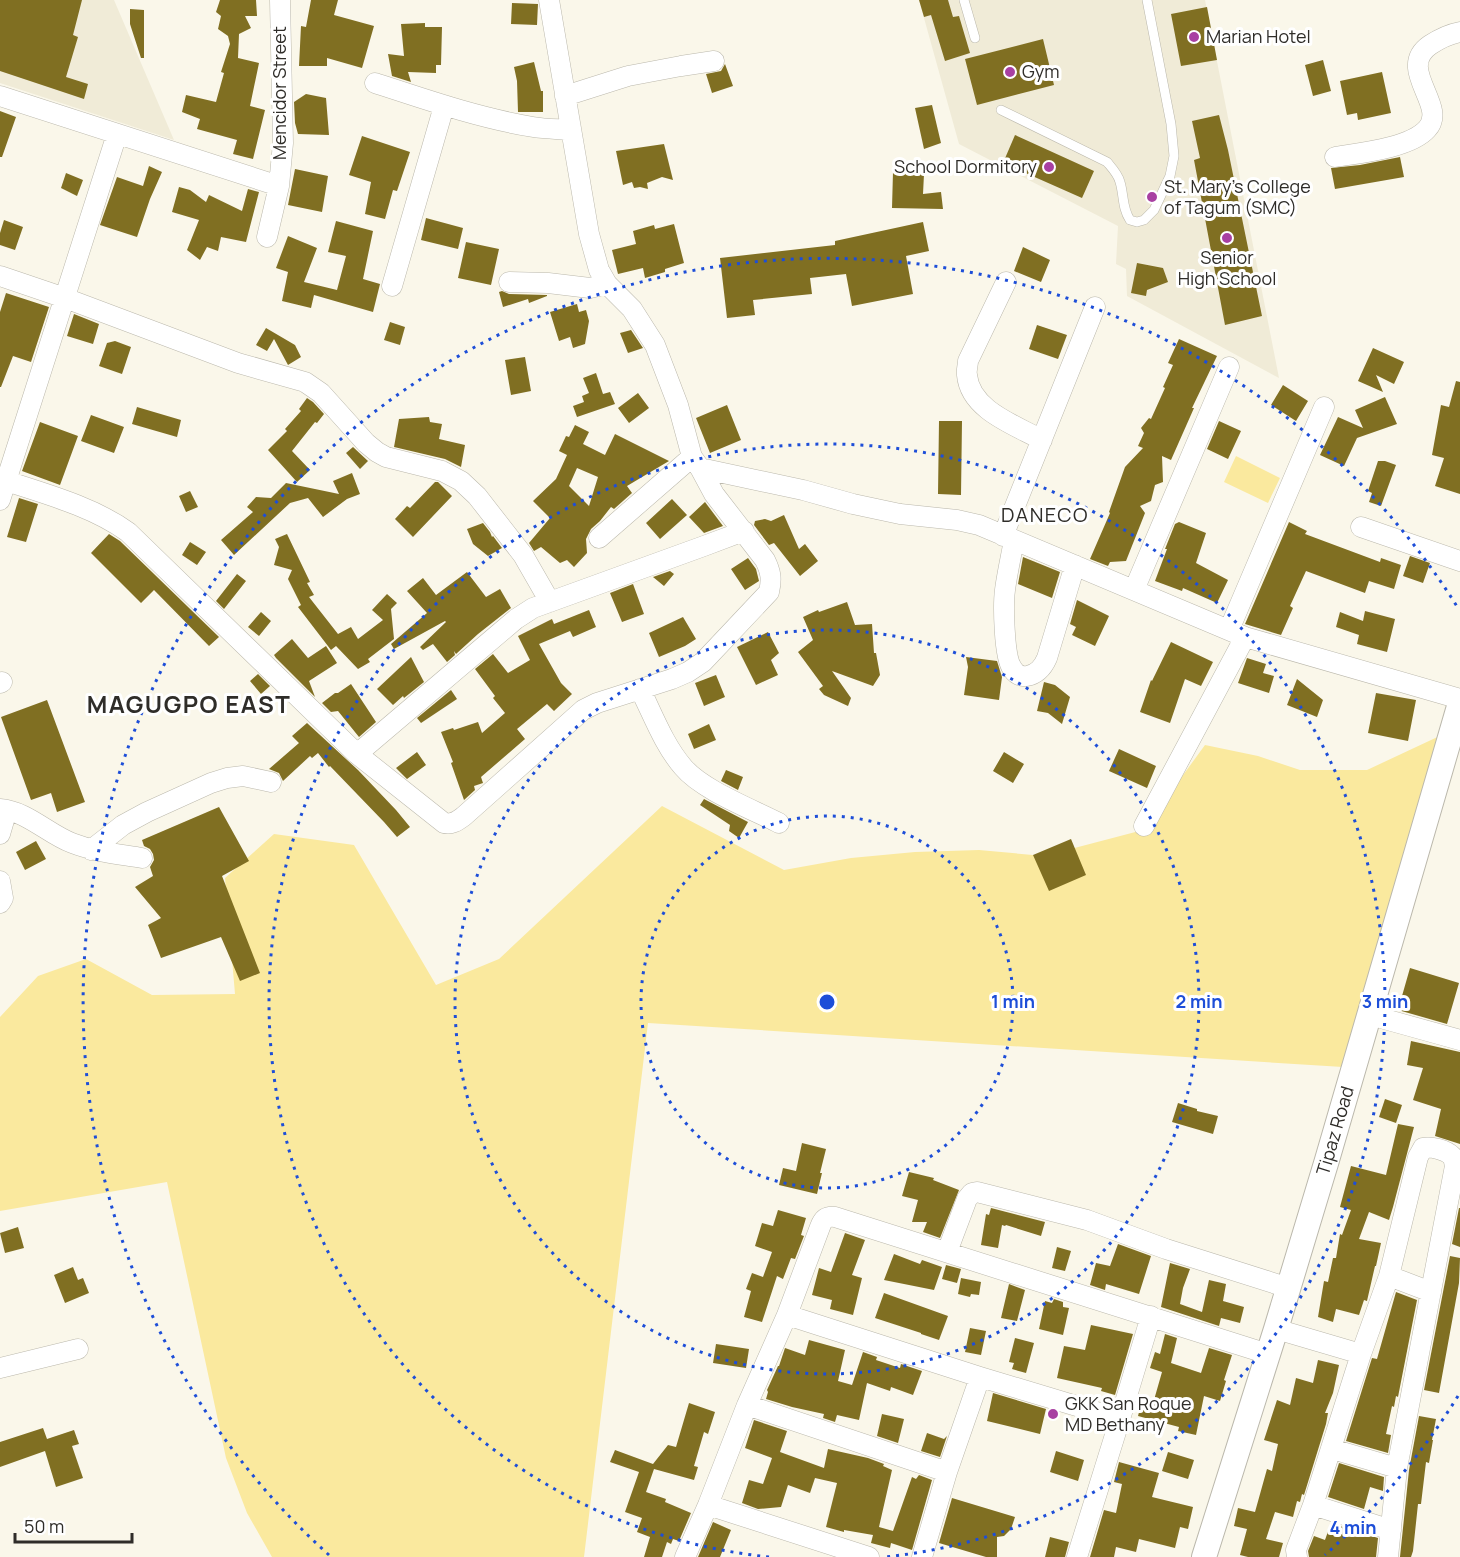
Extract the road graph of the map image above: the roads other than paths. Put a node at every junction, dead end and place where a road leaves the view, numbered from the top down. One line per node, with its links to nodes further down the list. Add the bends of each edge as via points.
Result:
1 (280, 0): 16 (street, Mencidor Street, via 283,143)
2 (549, 0): 10 (street)
3 (964, 0): 6 (lane)
4 (1147, 0): 12 (lane, via 1174,156 1170,176 1154,210 1144,220 1130,220 1120,182 1107,162)
5 (1460, 32): 15 (street, via 1423,50 1417,66 1433,117 1428,128 1390,147)
6 (975, 38)
7 (714, 61): 10 (street, via 628,76)
8 (375, 83): 11 (street)
9 (0, 96): 14 (street)
10 (565, 96): 13 (street)
11 (444, 106): 13 (street, via 534,127); 22 (street)
12 (1000, 111)
13 (571, 130): 21 (street, via 589,234)
14 (117, 134): 16 (street); 23 (street)
15 (1335, 157)
16 (279, 186): 17 (street, Mencidor Street)
17 (267, 237)
18 (0, 276): 23 (street)
19 (509, 282): 21 (street, via 590,288)
20 (1006, 282): 27 (street, via 968,361 967,375 979,403)
21 (607, 284): 28 (street, via 632,309 655,345)
22 (392, 286)
23 (65, 298): 29 (street); 38 (street, via 238,363 305,382 321,393 377,452 442,471 461,481 523,555)
24 (1095, 307): 27 (street)
25 (1229, 367): 37 (street)
26 (1324, 407): 39 (street)
27 (1042, 440): 34 (street)
28 (696, 463): 32 (street, via 714,494); 33 (street); 34 (street, via 853,504 979,525)
29 (3, 480): 30 (street); 42 (street, via 95,512 128,532)
30 (0, 500)
31 (1361, 527): 35 (street)
32 (744, 531): 38 (street); 40 (street, via 771,572 769,591 703,662 672,679)
33 (599, 538)
34 (1009, 538): 36 (street); 36 (street, via 1005,592 1007,654 1017,674 1034,674 1047,658)
35 (1460, 561)
36 (1075, 565): 37 (street)
37 (1134, 590): 39 (street)
38 (550, 602): 42 (street, via 516,619)
39 (1237, 633): 41 (street); 46 (street)
40 (640, 689): 42 (street, via 583,710 457,822 449,824); 45 (street, via 684,769 703,785)
41 (1460, 701): 52 (street, Tipaz Road)
42 (357, 754)
43 (271, 782): 48 (street, via 243,776 211,783 139,816)
44 (4, 809): 47 (street); 48 (street)
45 (779, 823)
46 (1144, 826)
47 (0, 834)
48 (91, 850): 49 (street)
49 (142, 858)
50 (0, 881): 51 (street)
51 (0, 903)
52 (1370, 1015): 53 (street); 56 (street, Tipaz Road)
53 (1460, 1040)
54 (947, 1252): 56 (street, via 967,1199 977,1192 1087,1220); 58 (street, via 829,1216 820,1227); 59 (street)
55 (1389, 1276): 57 (street); 57 (street, via 1418,1157 1423,1148 1431,1147 1450,1154 1455,1166); 63 (street)
56 (1289, 1288): 60 (street, Tipaz Road)
57 (1431, 1292): 69 (street)
58 (787, 1315): 65 (street); 66 (street)
59 (1151, 1316): 62 (street); 67 (street)
60 (1276, 1329): 62 (street, Tipaz Road); 63 (street)
61 (78, 1349): 64 (street)
62 (1269, 1354): 78 (street, Tipaz Road)
63 (1361, 1354): 68 (street)
64 (0, 1368)
65 (980, 1377): 67 (street); 70 (street)
66 (747, 1405): 70 (street); 71 (street)
67 (1120, 1419): 77 (street)
68 (1332, 1449): 69 (street); 72 (street)
69 (1397, 1468): 73 (street)
70 (947, 1472): 76 (street)
71 (708, 1505): 74 (street); 75 (street)
72 (1313, 1505): 73 (street); 79 (street, via 1296,1550)
73 (1391, 1530): 80 (street)
74 (685, 1557)
75 (869, 1557)
76 (922, 1557)
77 (1077, 1557)
78 (1204, 1557)
79 (1297, 1557)
80 (1388, 1557)

